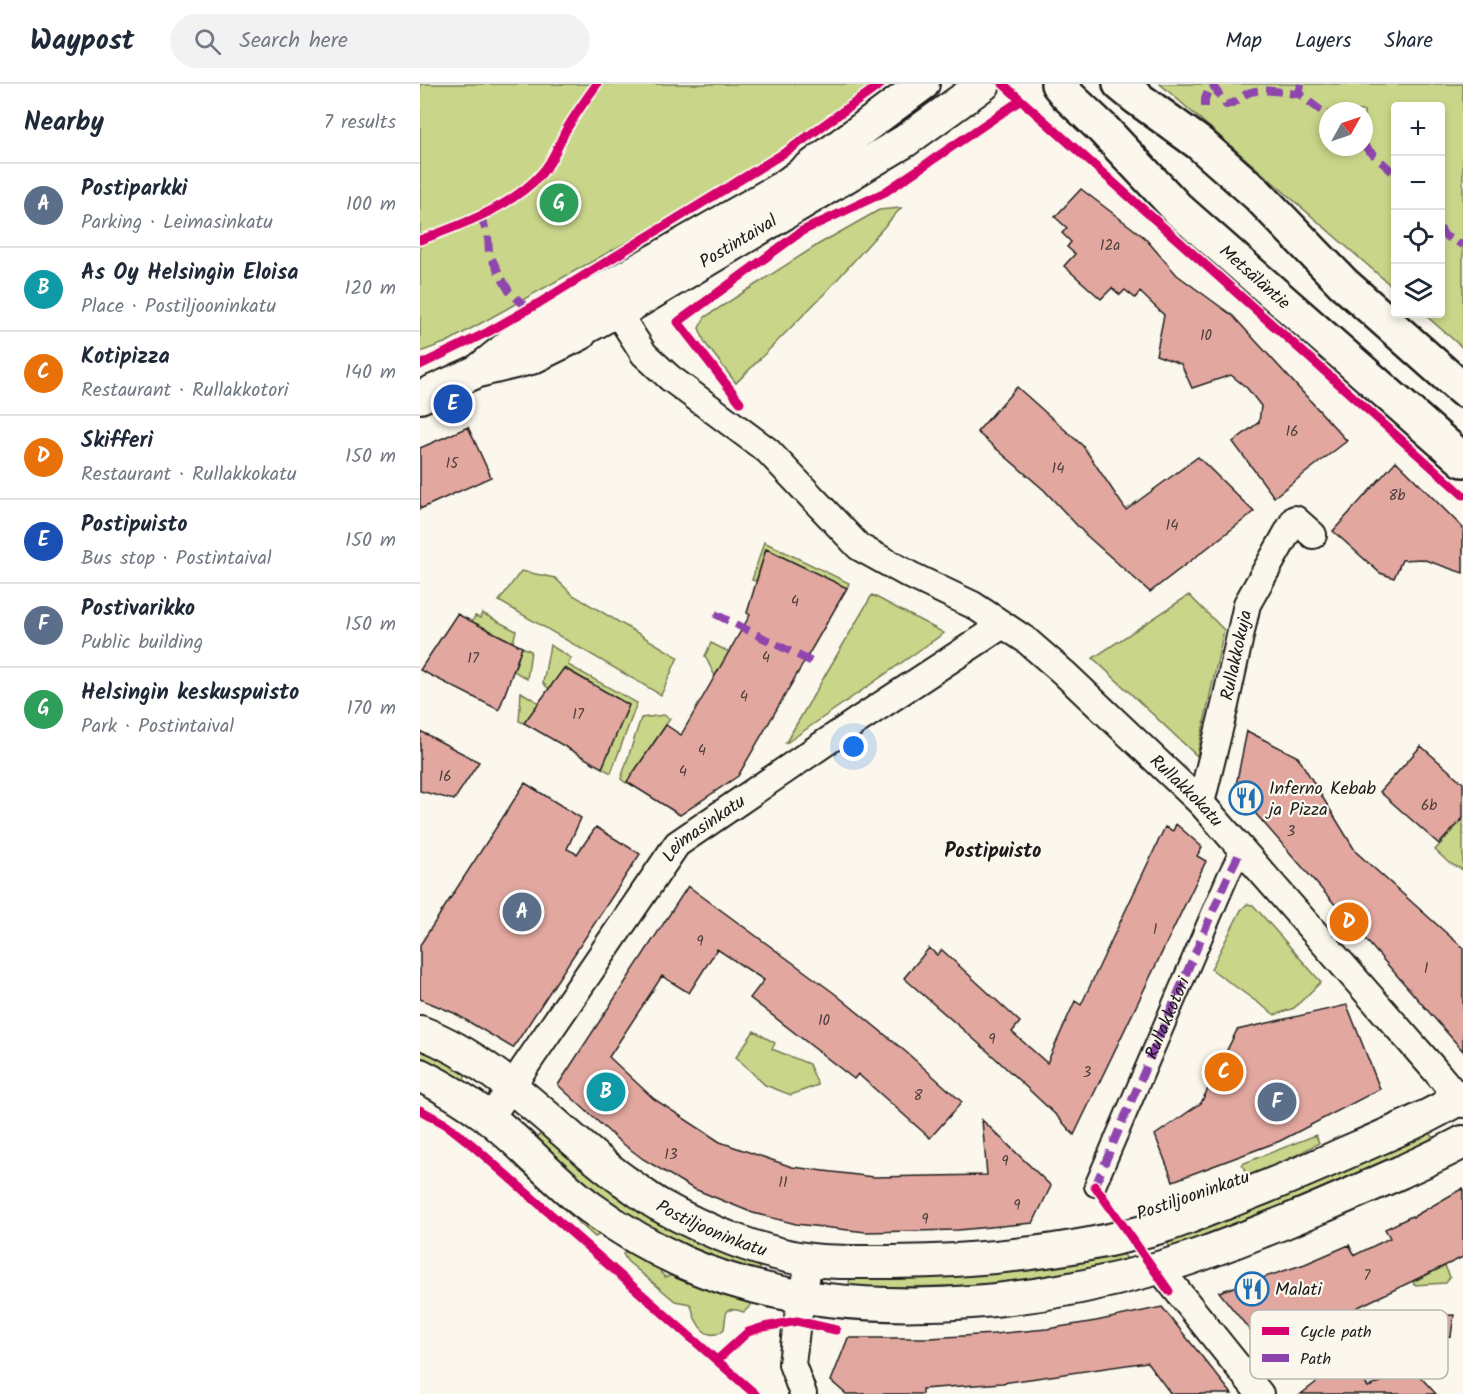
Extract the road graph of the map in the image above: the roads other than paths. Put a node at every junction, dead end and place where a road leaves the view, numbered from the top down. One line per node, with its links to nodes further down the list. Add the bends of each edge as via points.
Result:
1 (923, 84): 5 (street, Postintaival, via 785,186)
2 (984, 84): 5 (street, Postintaival, via 905,141)
3 (1120, 84): 8 (main road, via 1199,143 1258,195 1343,283)
4 (1056, 88): 10 (main road, Metsäläntie, via 1103,129 1178,209)
5 (612, 300): 6 (street, Postintaival); 7 (street, Postintaival, via 519,338); 12 (street, Rullakkokatu, via 644,354 768,451 859,547 973,605)
6 (580, 334): 7 (street, Postintaival, via 531,358)
7 (478, 371): 9 (street, Postintaival)
8 (1463, 390)
9 (420, 397)
10 (1463, 460)
11 (1304, 527): 13 (street, Rullakkokuja, via 1247,604)
12 (1003, 625): 13 (street, Rullakkokatu, via 1026,639 1064,673); 17 (street, Leimasinkatu, via 677,844)
13 (1201, 803): 14 (street, Rullakkokatu)
14 (1241, 850): 18 (street, Rullakkokatu); 21 (street, Rullakkotori)
15 (420, 1032): 17 (street, Postiljooninkatu, via 471,1059)
16 (420, 1075): 19 (street)
17 (512, 1088): 19 (street, Leimasinkatu); 22 (street, Postiljooninkatu, via 602,1164 659,1205 757,1247)
18 (1462, 1100): 22 (street, Postiljooninkatu, via 1296,1175 1165,1226 1036,1252 948,1262)
19 (490, 1118): 24 (street, via 589,1206 634,1236 731,1281)
20 (1463, 1142): 23 (street, via 1330,1204)
21 (1095, 1186)
22 (809, 1260): 24 (street)
23 (1159, 1268): 24 (street, via 1092,1285 927,1305); 26 (street)
24 (803, 1298): 25 (street, via 792,1364)
25 (803, 1394)
26 (1260, 1394)

